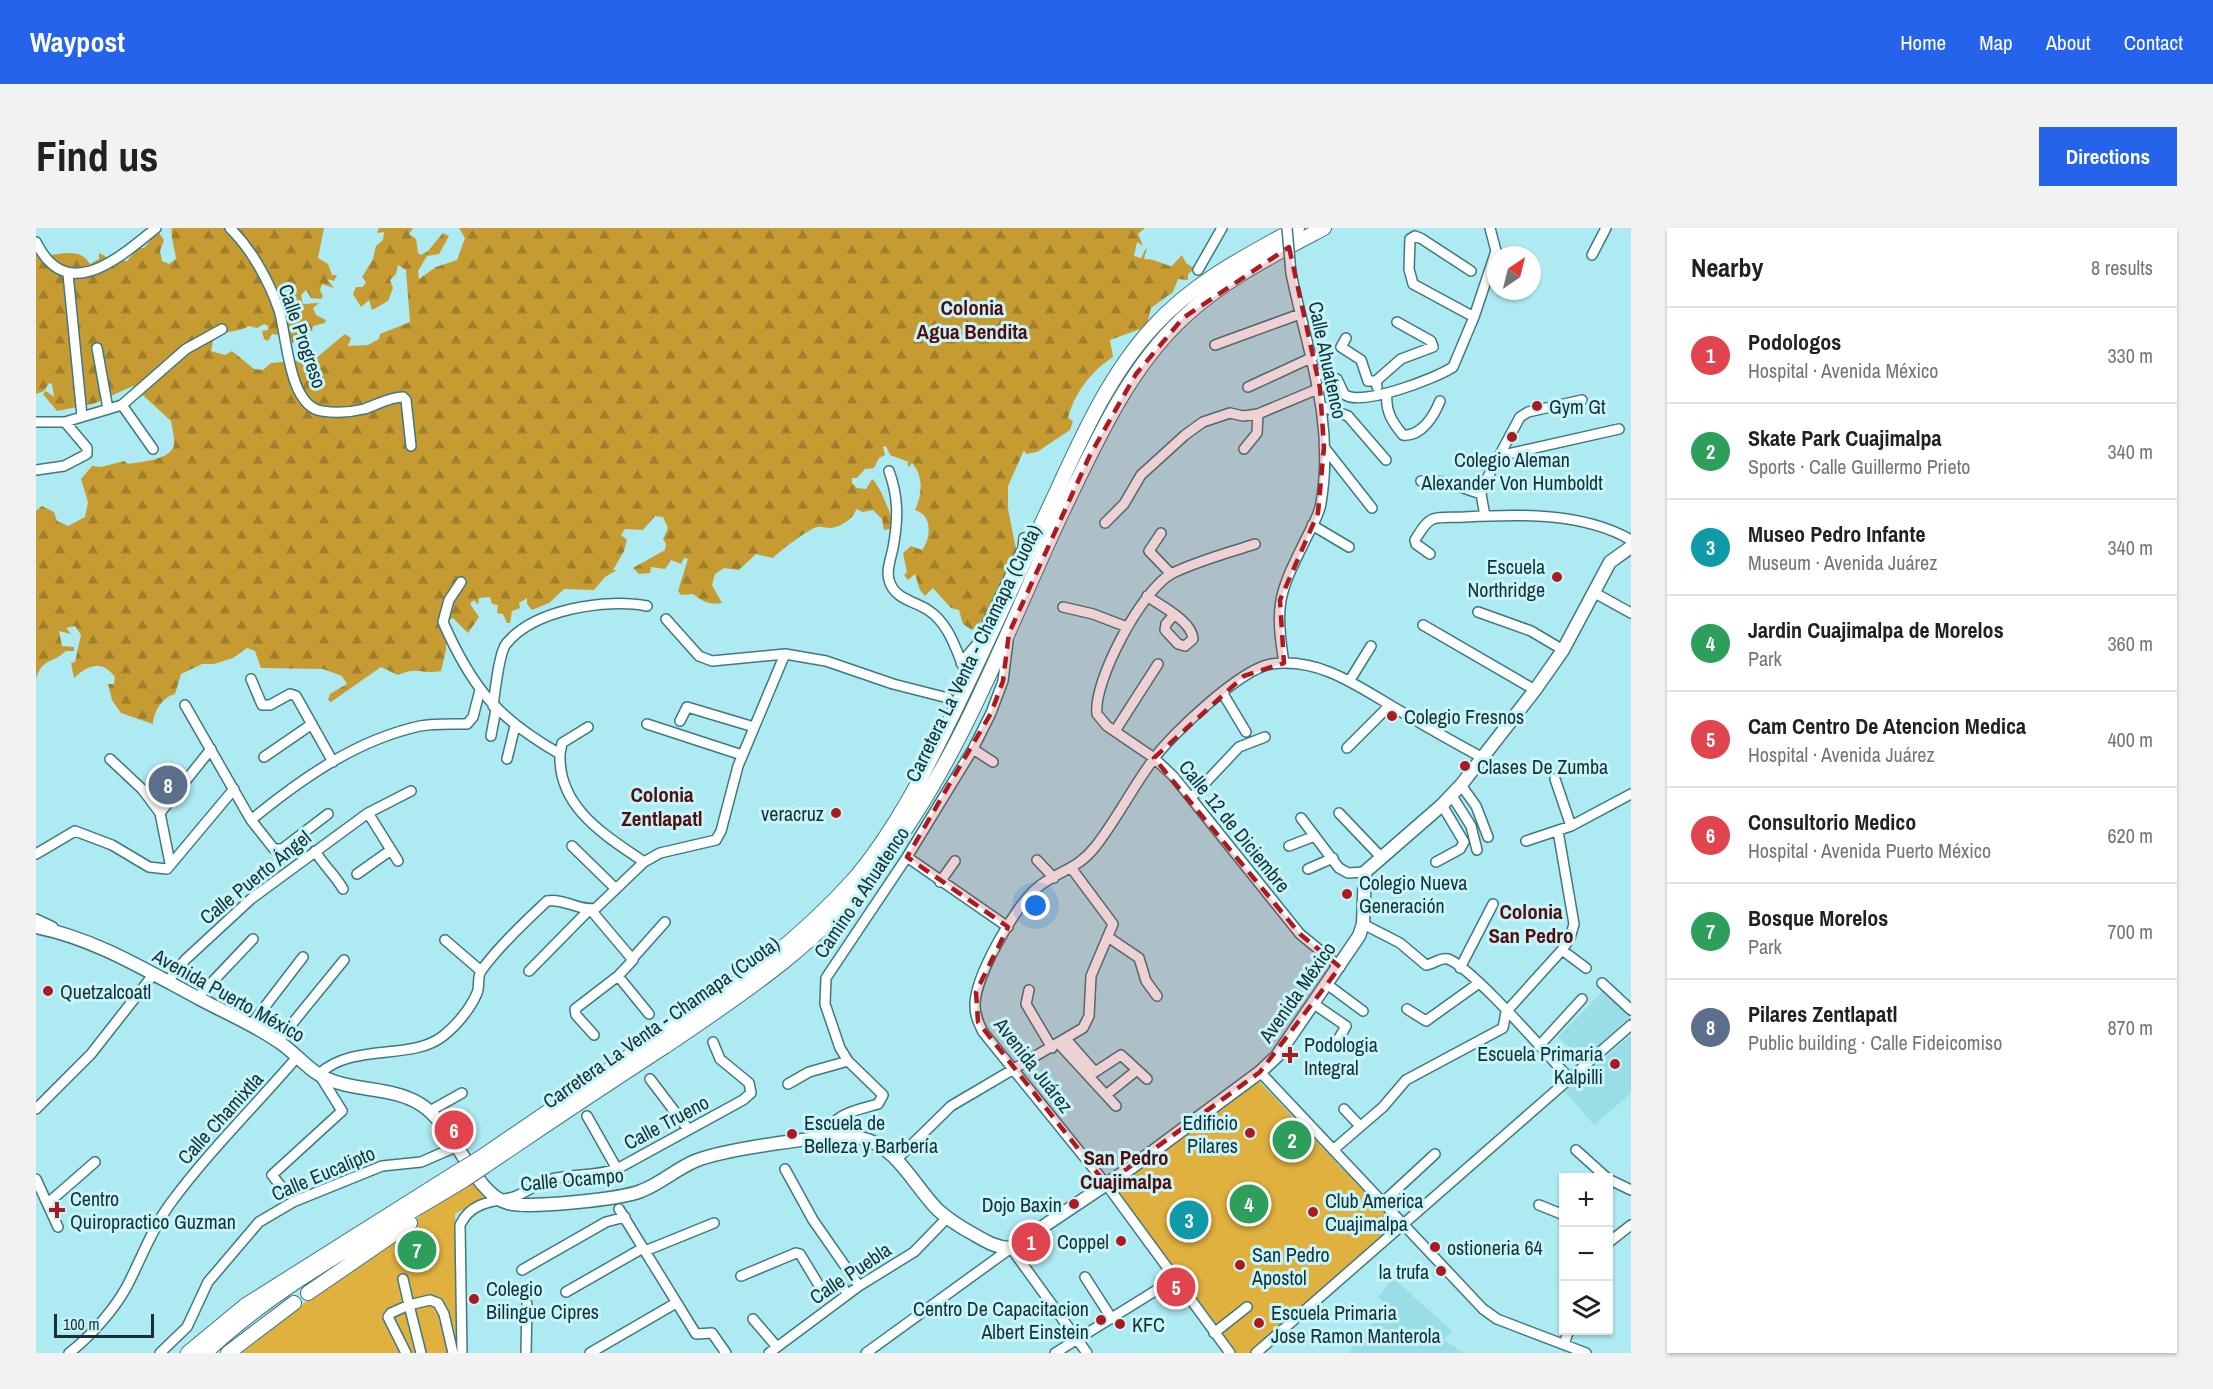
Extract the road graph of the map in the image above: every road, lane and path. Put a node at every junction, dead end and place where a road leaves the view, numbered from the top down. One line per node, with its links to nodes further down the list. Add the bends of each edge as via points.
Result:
1 (156, 228): 13 (street, via 97,270)
2 (230, 228): 37 (street, Calle Progreso, via 246,244 276,304 293,374 310,406 322,411 352,411 397,397 406,400)
3 (1222, 228): 11 (street)
4 (1287, 228): 14 (street, Calle Ahuatenco, bridge)
5 (1297, 228): 222 (highway, Carretera La Venta - Chamapa (Cuota), via 1196,286 1151,329 1126,362 1074,456 921,779 886,837 856,876 825,911 751,973)
6 (1324, 228): 70 (highway, Carretera La Venta - Chamapa (Cuota), via 1249,269 1183,318 1161,341 1136,374 1095,445)
7 (1490, 228): 15 (street, via 1496,250)
8 (1606, 228): 10 (street)
9 (36, 242): 13 (street, via 51,264)
10 (1592, 255)
11 (1198, 270)
12 (1471, 271): 15 (street, via 1422,239 1410,239 1413,284)
13 (68, 274): 33 (street)
14 (1300, 314): 19 (street); 21 (street, Calle Ahuatenco)
15 (1474, 317): 26 (street, via 1453,367)
16 (1397, 322): 23 (street, via 1431,341 1433,348 1401,359)
17 (222, 329): 29 (street, via 186,349)
18 (1346, 338): 23 (street, via 1341,347 1361,360 1368,381)
19 (1215, 345)
20 (97, 348): 31 (street)
21 (1312, 357): 22 (street, Calle Ahuatenco); 24 (street)
22 (1316, 373): 25 (street, Calle Ahuatenco); 26 (street, via 1337,379 1350,398)
23 (1376, 381): 26 (street)
24 (1248, 387)
25 (1320, 388): 30 (street, Calle Ahuatenco); 32 (street)
26 (1383, 394): 28 (street, via 1391,420 1407,436 1424,427)
27 (1582, 400): 41 (street, via 1520,417)
28 (1440, 401)
29 (122, 405): 31 (street); 40 (street)
30 (1323, 407): 38 (street, Calle Ahuatenco); 42 (street, via 1348,416)
31 (108, 410): 33 (street)
32 (1258, 414): 39 (street, via 1257,433); 49 (street, via 1216,416 1185,435 1141,475 1124,504)
33 (82, 416): 35 (street)
34 (36, 422): 35 (street)
35 (65, 422): 43 (street, via 87,448 85,456 64,466)
36 (1619, 429): 41 (street)
37 (411, 446)
38 (1324, 447): 47 (street); 50 (street, Calle Ahuatenco, via 1321,503)
39 (1244, 449)
40 (153, 450)
41 (1499, 456): 46 (street)
42 (1386, 460)
43 (36, 470)
44 (889, 471): 74 (street, via 897,492 898,516 888,578 892,589 944,624)
45 (1421, 482): 46 (street, via 1446,482)
46 (1481, 494): 48 (street)
47 (1372, 508)
48 (1485, 516): 53 (street, via 1571,520 1605,527); 57 (street, via 1429,521 1415,542)
49 (1105, 523)
50 (1312, 525): 55 (street); 75 (street, Calle Ahuatenco, via 1280,600 1277,617)
51 (1161, 533): 58 (street, via 1149,551)
52 (1024, 538): 74 (street, via 1023,548 978,643)
53 (1631, 540)
54 (1255, 544): 58 (street, Calle 12 de Diciembre)
55 (1349, 547)
56 (1631, 547): 60 (main road, via 1610,562)
57 (1430, 554)
58 (1171, 574): 61 (street, Calle 12 de Diciembre)
59 (461, 582): 80 (street, via 449,600 443,622)
60 (1593, 592): 65 (street); 72 (main road)
61 (1147, 596): 66 (street); 69 (street, Calle 12 de Diciembre)
62 (647, 606): 86 (street, via 603,602 524,627 504,645)
63 (1063, 607): 69 (street)
64 (1478, 612): 72 (street, via 1540,636)
65 (1631, 613)
66 (1173, 616)
67 (666, 618): 73 (street, via 699,656 712,661)
68 (1423, 625): 81 (street)
69 (1127, 627): 93 (street, Calle 12 de Diciembre, via 1097,695 1101,720)
70 (1009, 633): 99 (street, Camino a Ahuatenco, via 1003,681 982,707); 222 (highway, Carretera La Venta - Chamapa (Cuota), via 930,790 881,864 840,911 762,980)
71 (1371, 646): 79 (street)
72 (1563, 650): 81 (main road)
73 (785, 654): 83 (street, via 826,661); 92 (street)
74 (961, 663): 77 (street)
75 (1284, 663): 79 (street, via 1300,663); 82 (street, Avenida Juárez, via 1256,669)
76 (1158, 664): 93 (street)
77 (967, 676)
78 (251, 679): 88 (street, via 262,705 294,695)
79 (1350, 680): 85 (street)
80 (480, 690): 86 (street); 107 (street, via 473,717 467,724 421,726)
81 (1536, 690): 104 (main road)
82 (1222, 693): 94 (street); 103 (street, Avenida Juárez)
83 (948, 698)
84 (185, 705): 98 (street)
85 (1390, 705): 97 (street); 104 (street)
86 (494, 708): 90 (street); 95 (street)
87 (680, 721): 92 (street, via 687,707)
88 (312, 724): 102 (street); 107 (street)
89 (647, 724): 101 (street)
90 (515, 726): 100 (street); 106 (street)
91 (588, 727): 100 (street, via 562,743)
92 (754, 727): 101 (street)
93 (1115, 731): 103 (street, Calle 12 de Diciembre)
94 (1246, 732)
95 (491, 736)
96 (1264, 737): 115 (street, via 1239,747)
97 (1347, 748)
98 (211, 749): 111 (street); 117 (street)
99 (973, 749): 108 (street); 135 (street, Camino a Ahuatenco)
100 (560, 754): 141 (street, via 570,801 592,824)
101 (742, 755): 141 (street, via 722,831 716,840 674,848)
102 (264, 757)
103 (1154, 758): 115 (street, Calle 12 de Diciembre); 144 (street, Avenida Juárez, via 1095,847)
104 (1483, 758): 110 (main road)
105 (110, 759): 117 (street, via 142,789)
106 (507, 759)
107 (333, 762): 122 (street, via 314,771)
108 (993, 762)
109 (1555, 779): 123 (street)
110 (1461, 785): 114 (main road); 127 (street, via 1476,806)
111 (234, 789): 122 (street); 143 (street)
112 (411, 791): 120 (street, Calle Puerto Ángel)
113 (1631, 794): 123 (street)
114 (1452, 796): 116 (main road); 132 (street, via 1471,826)
115 (1191, 798): 167 (street, Calle 12 de Diciembre, via 1300,934)
116 (1442, 806): 136 (main road); 142 (street, via 1464,842 1460,849)
117 (160, 813): 143 (street)
118 (1339, 813): 136 (street)
119 (328, 814): 126 (street)
120 (370, 816): 131 (street); 133 (street, Calle Puerto Ángel)
121 (1301, 818): 125 (street)
122 (251, 820): 126 (street, via 271,846 282,849)
123 (1571, 826): 124 (street)
124 (1558, 831): 128 (street); 163 (street, via 1574,924)
125 (1315, 836): 130 (street); 137 (street)
126 (298, 837): 133 (street)
127 (1488, 837)
128 (1526, 841)
129 (572, 846): 151 (street)
130 (1288, 846)
131 (391, 850): 139 (street); 147 (street)
132 (1477, 850)
133 (313, 852): 150 (street); 174 (street, Calle Puerto Ángel, via 251,899)
134 (36, 854): 143 (street, via 75,831 112,845 153,869 167,868)
135 (907, 857): 149 (street); 197 (street, Camino a Ahuatenco, via 826,978 827,1010)
136 (1381, 857): 146 (main road)
137 (1333, 858): 145 (street); 146 (street, via 1343,872)
138 (1037, 860): 148 (street)
139 (398, 861)
140 (955, 861): 149 (street)
141 (644, 862): 151 (street)
142 (1436, 862)
143 (170, 863)
144 (1072, 869): 148 (street, Avenida Juárez); 160 (street, via 1112,918)
145 (1308, 869)
146 (1365, 872): 156 (main road, Avenida México)
147 (357, 874)
148 (1054, 878): 158 (street, Avenida Juárez, via 1030,894)
149 (940, 882): 158 (street)
150 (343, 889)
151 (616, 889): 153 (street, via 601,905)
152 (1494, 904): 168 (street)
153 (590, 909): 165 (street); 170 (street, via 547,901); 171 (street)
154 (36, 920): 159 (street)
155 (665, 922): 165 (street)
156 (1363, 924): 167 (main road, Avenida México); 168 (street, via 1392,937 1426,965 1447,959)
157 (36, 927): 159 (main road, Avenida Puerto México)
158 (1008, 927): 198 (street, Avenida Juárez, via 981,980 975,1006 984,1032)
159 (70, 934): 172 (main road, Avenida Puerto México)
160 (1108, 937): 179 (street, via 1139,958 1146,981); 194 (street, via 1091,976 1089,1016 1083,1028)
161 (253, 939): 180 (street)
162 (445, 940): 170 (street)
163 (1562, 950): 169 (street); 186 (street)
164 (303, 957): 189 (street)
165 (633, 958): 173 (street)
166 (344, 960): 192 (street)
167 (1340, 967): 177 (main road, Avenida México)
168 (1460, 968): 175 (street)
169 (1586, 968)
170 (481, 971): 201 (street, via 476,996 437,1040 348,1058 327,1066)
171 (529, 971)
172 (153, 975): 174 (main road, Avenida Puerto México); 210 (street, via 91,1054)
173 (618, 976): 187 (street); 190 (street, via 575,1010)
174 (167, 982): 180 (main road, Avenida Puerto México)
175 (1479, 983): 183 (street, via 1426,1021); 186 (street)
176 (1602, 983): 184 (street)
177 (1328, 985): 182 (main road, Avenida México); 185 (street)
178 (1029, 990): 194 (street, via 1026,1004)
179 (1157, 996)
180 (197, 998): 189 (main road, Avenida Puerto México)
181 (1582, 999): 195 (street)
182 (1314, 1004): 191 (street, via 1346,1026); 200 (main road, Avenida México)
183 (1407, 1009)
184 (1631, 1010)
185 (1363, 1011)
186 (1506, 1012): 195 (street); 213 (street, via 1503,1028 1406,1080)
187 (649, 1014)
188 (1631, 1024): 204 (street)
189 (250, 1026): 192 (main road, Avenida Puerto México)
190 (594, 1035)
191 (1338, 1040)
192 (278, 1041): 196 (main road, Avenida Puerto México)
193 (713, 1042): 214 (street, Calle Trueno, via 720,1059 747,1078 750,1093)
194 (1059, 1044): 198 (street); 199 (street, via 1095,1072 1118,1055); 207 (street)
195 (1539, 1046): 204 (street)
196 (298, 1056): 201 (main road, Avenida Puerto México); 267 (street, Calle Chamixtla, via 170,1204 154,1228 124,1292)
197 (848, 1061): 205 (street, via 809,1072); 215 (street, Camino a Ahuatenco, via 878,1088 882,1099 834,1121)
198 (1014, 1069): 220 (street, via 951,1106); 229 (street, Avenida Juárez)
199 (1137, 1070): 203 (street); 207 (street)
200 (1260, 1072): 217 (street); 229 (main road, Avenida México)
201 (319, 1074): 211 (main road, Avenida Puerto México, via 351,1086 409,1098); 230 (street, via 342,1111 272,1175)
202 (650, 1079): 214 (street)
203 (1147, 1079)
204 (1570, 1079): 240 (street)
205 (788, 1084)
206 (462, 1093): 211 (street)
207 (1106, 1095): 208 (street)
208 (1116, 1106)
209 (1344, 1108): 213 (street)
210 (36, 1109)
211 (430, 1111): 216 (main road, Avenida Puerto México)
212 (587, 1116): 223 (street)
213 (1360, 1126): 217 (street)
214 (688, 1128): 223 (street, Calle Trueno)
215 (826, 1138): 220 (main road, Calle Ocampo, via 861,1137); 233 (main road, Calle Ocampo, via 717,1154 693,1162 647,1189 622,1197 523,1205)
216 (458, 1146): 233 (main road, Avenida Puerto México, via 485,1190); 268 (street, Calle Eucalipto, via 421,1162 382,1166 293,1202 259,1222 208,1282 187,1327)
217 (1333, 1150): 235 (street)
218 (1576, 1150): 225 (street)
219 (1436, 1154): 235 (street)
220 (897, 1159): 238 (main road, Calle Ocampo)
221 (96, 1162): 234 (street)
222 (482, 1162): 226 (highway, Carretera La Venta - Chamapa (Cuota), bridge)
223 (617, 1169): 233 (street, Calle Trueno, via 550,1179 520,1195)
224 (785, 1169): 251 (street, via 813,1220)
225 (1602, 1173)
226 (460, 1176): 232 (highway, Carretera La Venta - Chamapa (Cuota)); 269 (highway, Carretera La Venta - Chamapa (Cuota), via 246,1305)
227 (36, 1179): 234 (street)
228 (1613, 1181): 231 (street)
229 (1106, 1184): 244 (main road, Avenida México); 249 (street, Avenida Juárez)
230 (283, 1189)
231 (1631, 1190)
232 (438, 1196): 253 (highway, via 410,1222); 270 (highway, Carretera La Venta - Chamapa (Cuota), via 298,1281)
233 (496, 1199): 275 (street, Calle Trueno, via 472,1209 459,1225)
234 (48, 1203): 242 (street)
235 (1382, 1203): 240 (street)
236 (1539, 1205): 237 (street)
237 (1559, 1213)
238 (947, 1218): 244 (main road, Calle Ocampo, via 992,1245); 251 (street, Calle Puebla, via 914,1252)
239 (714, 1223): 245 (street)
240 (1402, 1224): 265 (street, via 1492,1315); 283 (street)
241 (1631, 1225): 243 (street)
242 (58, 1227)
243 (1613, 1238)
244 (1011, 1248): 264 (street); 279 (street, Avenida México)
245 (644, 1250): 246 (street, via 622,1213); 252 (street); 256 (street)
246 (522, 1270)
247 (741, 1276): 254 (street, via 796,1253 820,1287 840,1282)
248 (1085, 1277): 261 (street)
249 (1176, 1278): 261 (street); 262 (street, Avenida Juárez)
250 (403, 1279): 258 (street)
251 (859, 1286): 254 (street, Calle Puebla)
252 (566, 1292)
253 (308, 1293)
254 (847, 1294): 266 (street, Calle Puebla)
255 (294, 1303): 271 (highway)
256 (676, 1303): 277 (street); 278 (street, via 696,1334 712,1333)
257 (527, 1304): 276 (street)
258 (409, 1305): 272 (street, via 388,1317); 273 (street); 274 (street, via 430,1300 438,1303)
259 (1247, 1307): 262 (street)
260 (753, 1319): 266 (street)
261 (1112, 1319): 264 (street)
262 (1214, 1333): 282 (street, Avenida Juárez)
263 (1567, 1335): 265 (street)
264 (1078, 1339): 280 (street); 281 (street)
265 (1564, 1344): 284 (street)
266 (773, 1350)
267 (69, 1353)
268 (160, 1353)
269 (188, 1353)
270 (205, 1353)
271 (228, 1353)
272 (406, 1353)
273 (421, 1353)
274 (453, 1353)
275 (462, 1353)
276 (526, 1353)
277 (590, 1353)
278 (726, 1353)
279 (866, 1353)
280 (1055, 1353)
281 (1087, 1353)
282 (1230, 1353)
283 (1256, 1353)
284 (1587, 1353)

